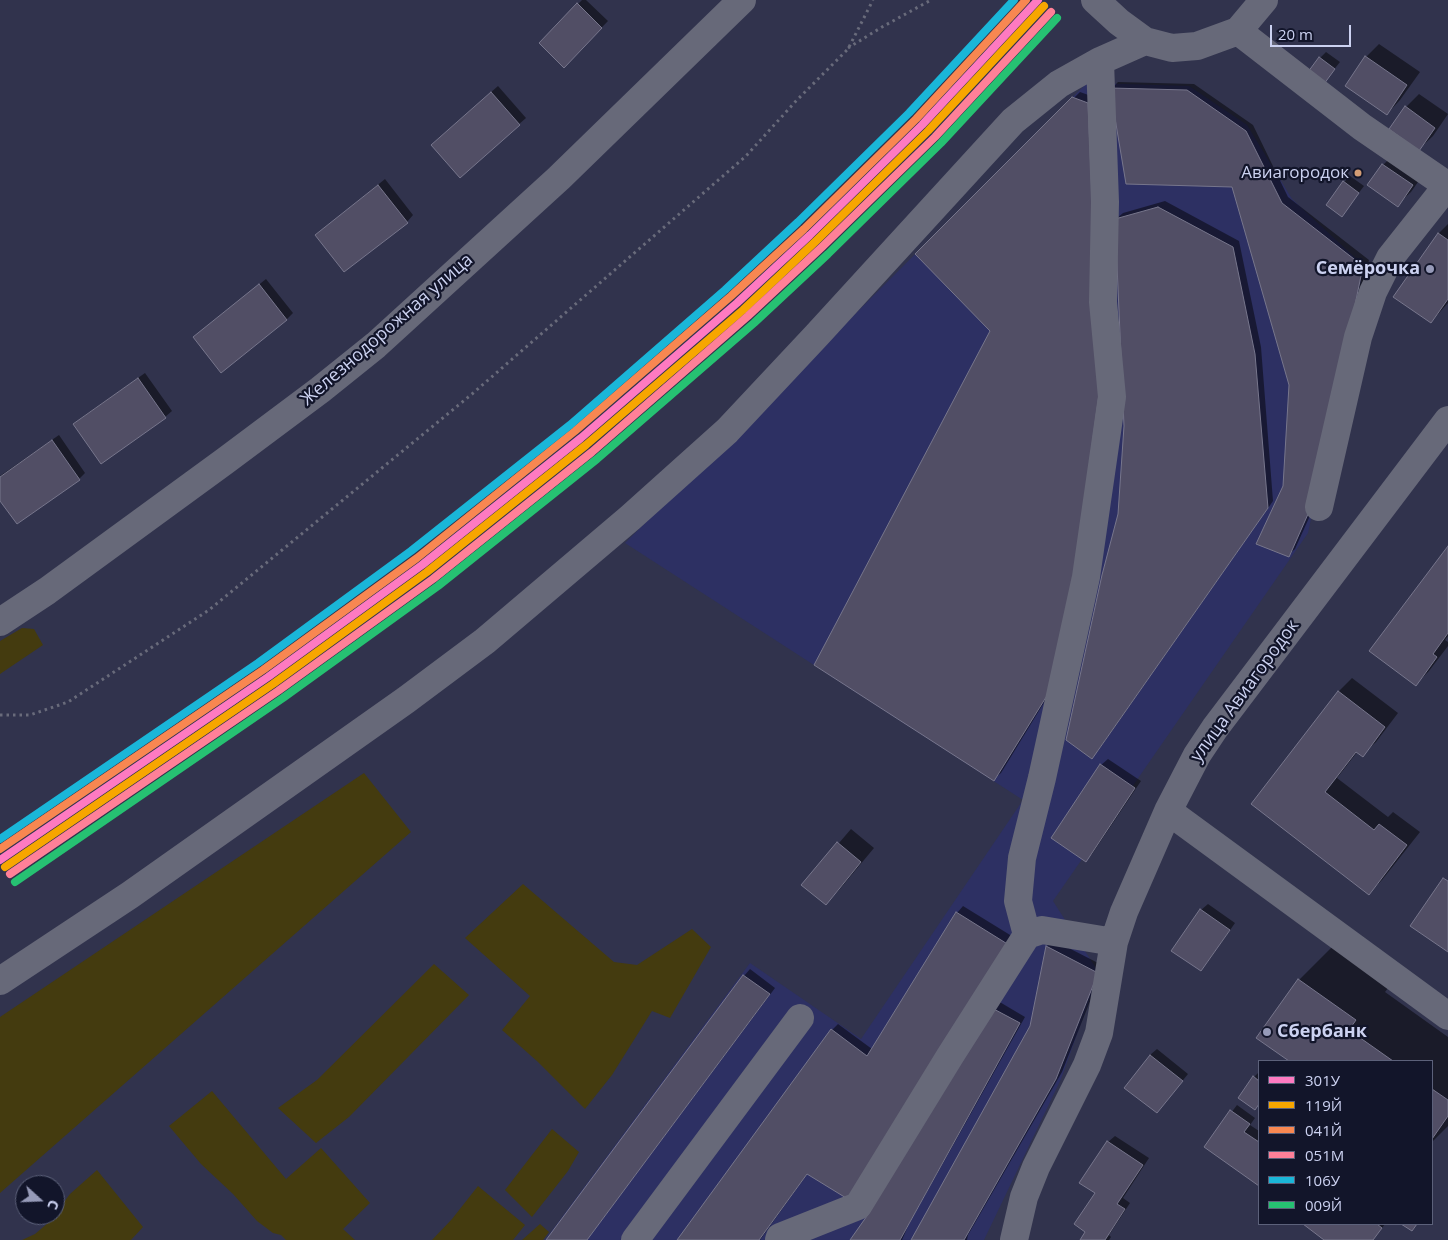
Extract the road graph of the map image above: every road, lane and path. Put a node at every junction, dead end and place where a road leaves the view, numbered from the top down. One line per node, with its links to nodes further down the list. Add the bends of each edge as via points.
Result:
1 (742, 0): 13 (street, Железнодорожная улица, via 559,178 376,345 233,455)
2 (873, 0): 8 (path)
3 (931, 0): 8 (path)
4 (1094, 0): 7 (street)
5 (1264, 0): 6 (street)
6 (1238, 31): 7 (street, via 1196,46 1172,48); 10 (street, via 1362,127)
7 (1145, 41): 9 (street)
8 (848, 49): 14 (path, via 746,156 472,394 209,610 68,702 30,715)
9 (1100, 61): 16 (street, via 1105,202 1103,302 1112,398 1086,577 1022,858 1018,901); 18 (street, via 1059,84 1013,121 727,431 485,641 130,895)
10 (1447, 186): 12 (street, via 1390,258 1373,292 1358,337)
11 (1448, 420): 15 (street, улица Авиагородок, via 1215,728)
12 (1319, 507)
13 (0, 622)
14 (0, 715)
15 (1168, 810): 17 (street, улица Авиагородок); 19 (street)
16 (1027, 935): 17 (street, via 1042,930); 22 (street, via 858,1206)
17 (1114, 942): 23 (street, улица Авиагородок, via 1099,1033 1087,1065 1036,1167 1024,1197)
18 (0, 981)
19 (1448, 1016)
20 (800, 1018): 21 (street)
21 (635, 1240)
22 (779, 1240)
23 (1014, 1240)

